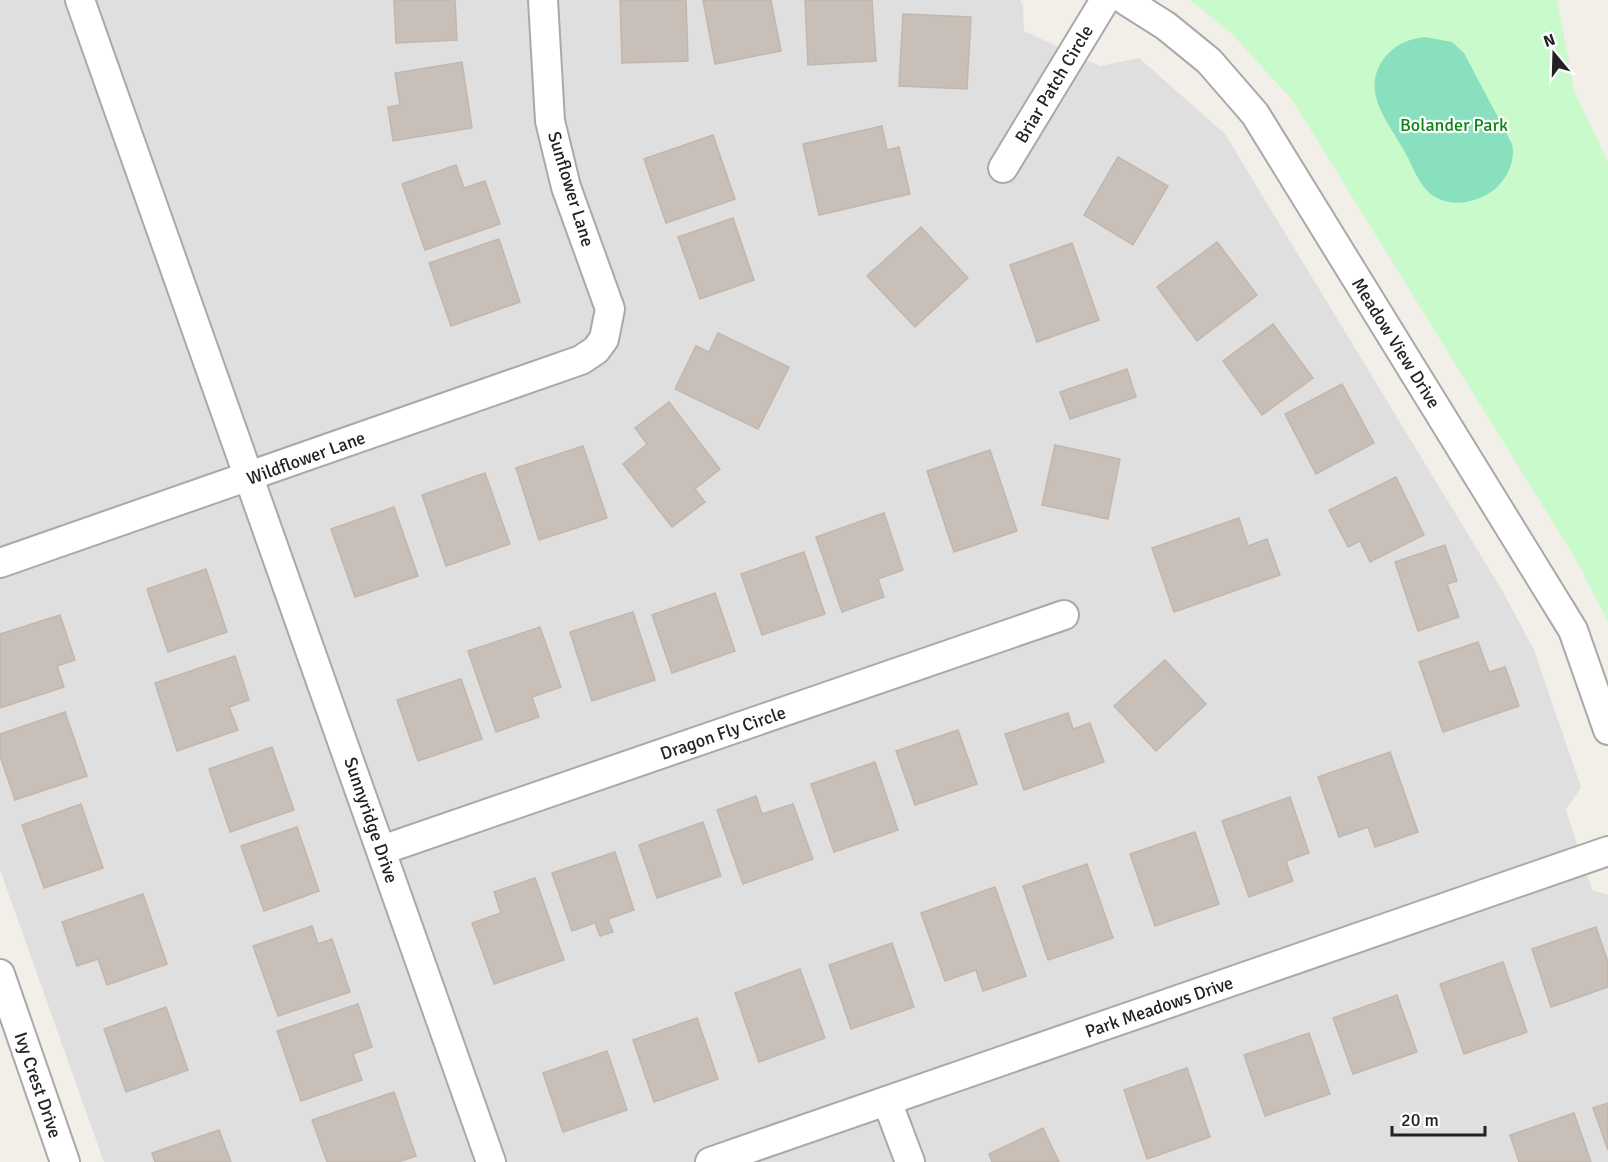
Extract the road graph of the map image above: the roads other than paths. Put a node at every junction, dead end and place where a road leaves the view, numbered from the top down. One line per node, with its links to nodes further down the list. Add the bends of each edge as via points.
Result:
1 (80, 0): 7 (street, Sunnyridge Drive)
2 (543, 0): 6 (street, Sunflower Lane, via 550,121 566,187 610,309)
3 (1105, 0): 5 (street, Briar Patch Circle)
4 (1125, 0): 10 (street, Meadow View Drive, via 1166,26 1209,61 1255,114 1573,630)
5 (1003, 168)
6 (604, 339): 7 (street, Wildflower Lane, via 581,360)
7 (250, 477): 8 (street, Wildflower Lane); 11 (street, Sunnyridge Drive)
8 (0, 563)
9 (1064, 615): 11 (street, Dragon Fly Circle)
10 (1608, 730)
11 (382, 850): 16 (street, Sunnyridge Drive)
12 (1608, 851): 14 (street, Park Meadows Drive)
13 (0, 974): 15 (street, Ivy Crest Drive)
14 (887, 1101): 17 (street, Park Meadows Drive); 18 (street)
15 (65, 1162)
16 (491, 1162)
17 (710, 1162)
18 (910, 1162)

